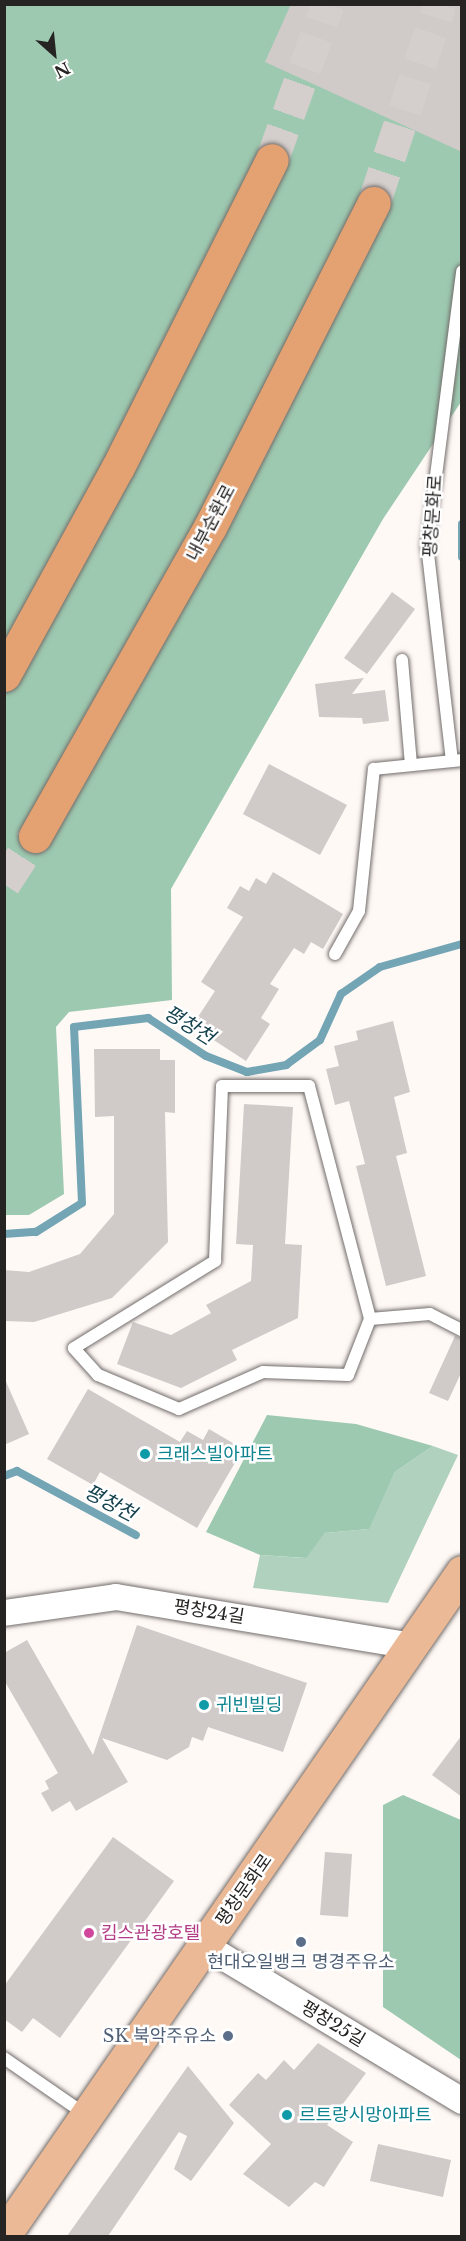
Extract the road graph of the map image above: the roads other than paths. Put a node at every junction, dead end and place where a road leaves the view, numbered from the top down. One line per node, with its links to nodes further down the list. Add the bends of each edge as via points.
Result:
1 (273, 160): 5 (highway, via 118,466)
2 (374, 203): 8 (highway, 내부순환로, via 210,527)
3 (462, 271): 6 (lane, 평창문화로, via 427,546)
4 (402, 660): 7 (lane)
5 (4, 675)
6 (457, 760): 7 (lane, 평창문화로)
7 (411, 765): 9 (lane, 평창문화로, via 374,769 359,911)
8 (35, 836)
9 (335, 954)
10 (370, 1319): 10 (lane, via 309,1086 222,1086 215,1261 74,1348 98,1375 179,1409 263,1371 348,1375); 11 (lane, via 430,1314)
11 (462, 1330)
12 (462, 1572): 14 (main road, 평창문화로)
13 (4, 1613): 14 (street, 평창24길, via 116,1597)
14 (413, 1646): 15 (main road, 평창문화로)
15 (205, 1946): 17 (street, 평창25길); 18 (main road, 평창문화로)
16 (4, 2058): 18 (lane)
17 (462, 2101)
18 (86, 2115): 19 (main road, 평창문화로)
19 (6, 2235)

